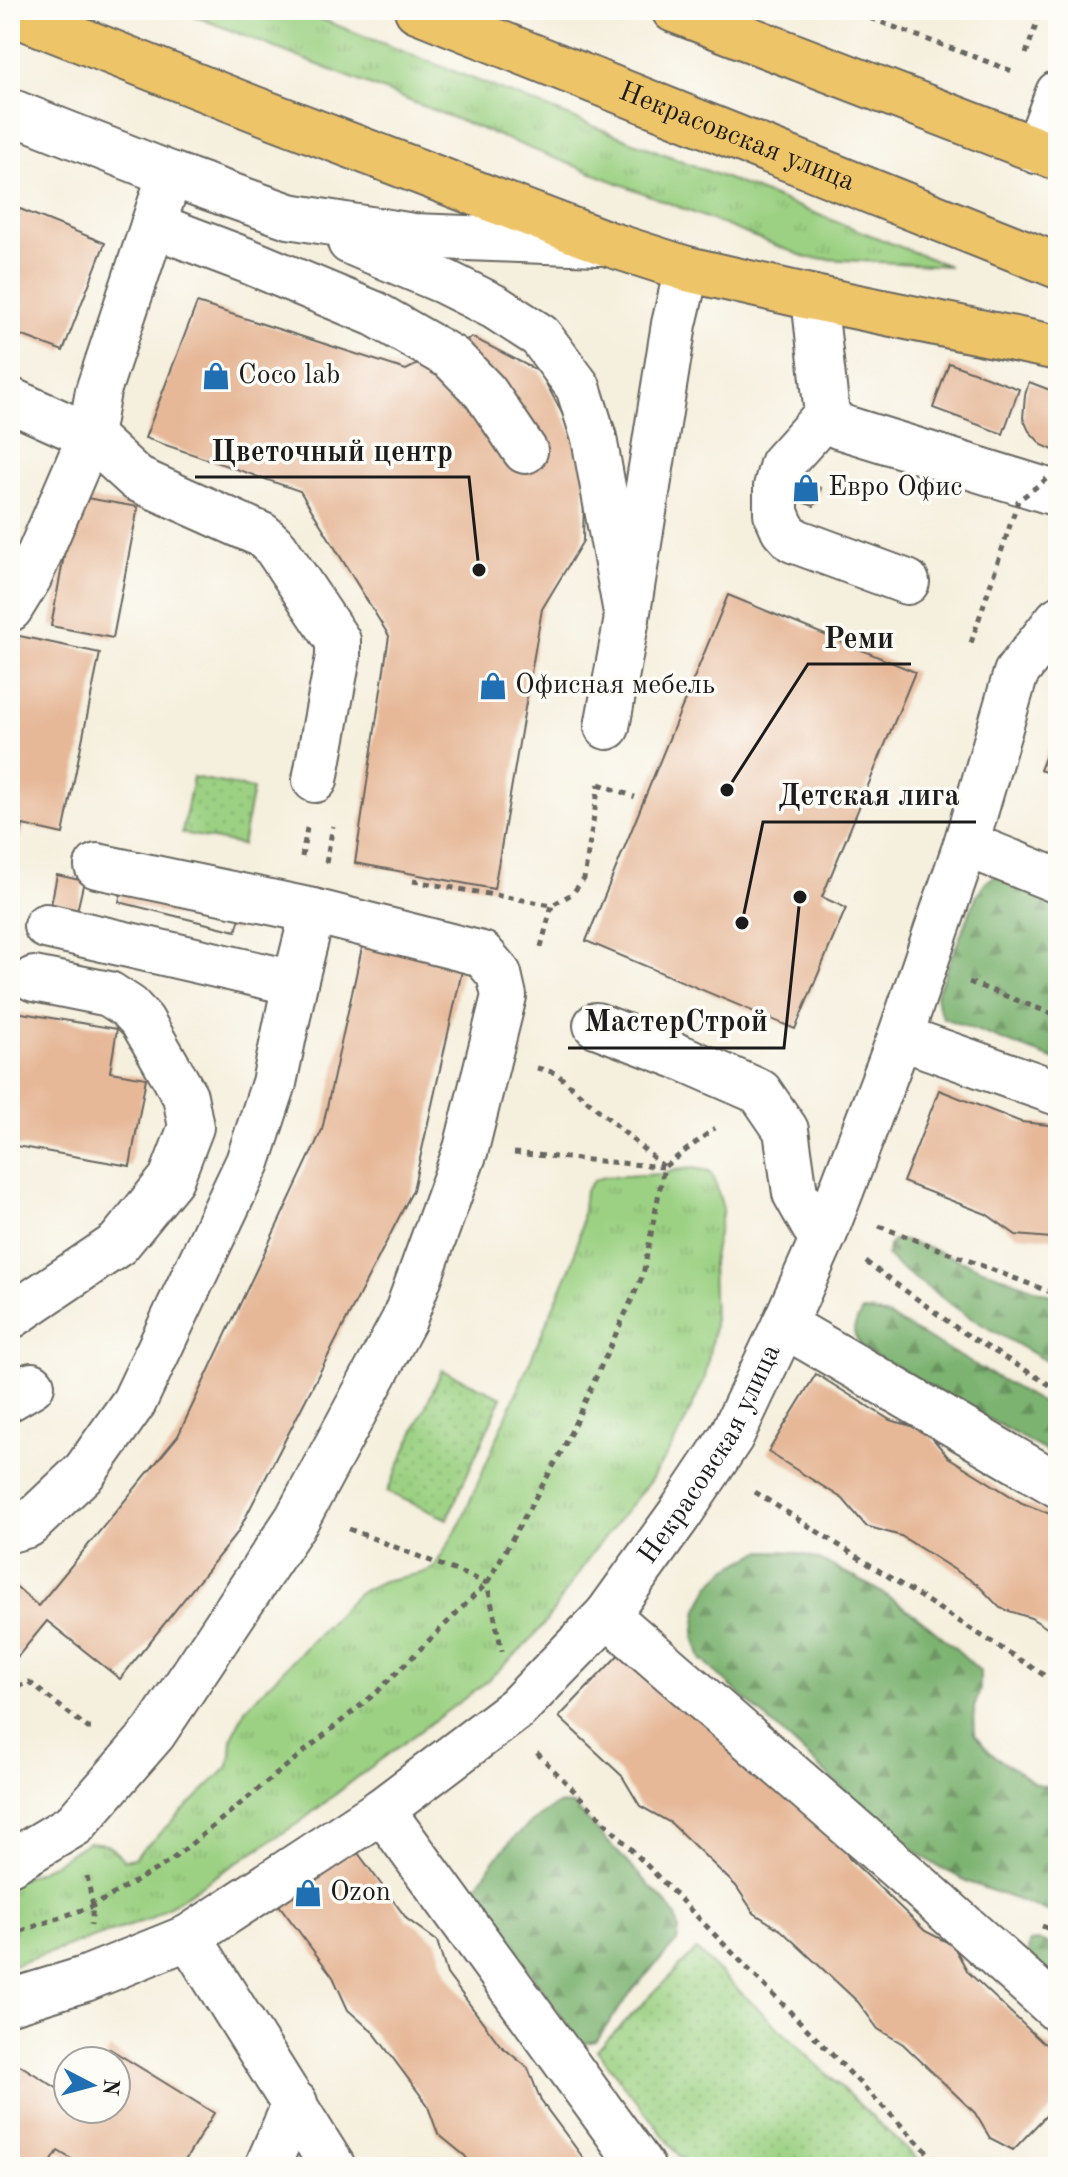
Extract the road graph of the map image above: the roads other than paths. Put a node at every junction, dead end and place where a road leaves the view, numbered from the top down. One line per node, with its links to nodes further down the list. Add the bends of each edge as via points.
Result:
1 (417, 10): 11 (main road, Некрасовская улица)
2 (674, 10): 6 (main road)
3 (10, 12): 10 (main road)
4 (1058, 93): 6 (street)
5 (10, 111): 7 (street)
6 (1047, 154)
7 (170, 174): 8 (street); 9 (street)
8 (289, 216): 10 (street, via 413,236); 22 (street, via 445,282 540,336 578,387 590,425)
9 (153, 225): 17 (street, via 98,391); 18 (street, via 375,314 452,358 485,392)
10 (606, 243): 12 (main road)
11 (1058, 266)
12 (687, 269): 13 (main road); 22 (street)
13 (814, 298): 14 (main road); 16 (street)
14 (1058, 348)
15 (10, 400): 17 (street)
16 (827, 414): 19 (street, via 838,426); 20 (street, via 782,464 776,513 783,529 793,540)
17 (90, 436): 21 (street, via 29,578); 25 (street, via 137,479 262,535 338,641)
18 (525, 451)
19 (1058, 494)
20 (907, 582)
21 (10, 609)
22 (627, 618): 24 (street)
23 (1058, 619): 26 (street, Некрасовская улица, via 1016,673)
24 (607, 727)
25 (315, 780)
26 (966, 844): 28 (street); 34 (street, Некрасовская улица)
27 (97, 866): 29 (street)
28 (1058, 881)
29 (313, 911): 32 (street); 43 (street, via 482,954 499,974 504,996 466,1149 404,1320 297,1519 154,1733 75,1824)
30 (46, 926): 32 (street)
31 (34, 979): 37 (street, via 109,994 129,1007 185,1096 191,1127 171,1179 118,1244)
32 (295, 983): 40 (street, via 274,1083 248,1162 134,1402 85,1471 28,1525)
33 (596, 1025): 36 (street, via 760,1092 786,1130 795,1193 814,1227)
34 (900, 1037): 35 (street); 36 (street, Некрасовская улица)
35 (1058, 1093)
36 (829, 1221): 38 (street, Некрасовская улица)
37 (10, 1317)
38 (784, 1325): 39 (street); 41 (street, Некрасовская улица, via 731,1437)
39 (1058, 1485)
40 (10, 1530)
41 (607, 1615): 42 (street, Некрасовская улица, via 517,1708); 46 (street)
42 (382, 1810): 44 (street, Некрасовская улица); 50 (street)
43 (10, 1863)
44 (189, 1937): 45 (street, Некрасовская улица); 47 (street)
45 (10, 2002)
46 (1058, 2010)
47 (295, 2103): 48 (street); 49 (street)
48 (267, 2167)
49 (333, 2167)
50 (642, 2167)

